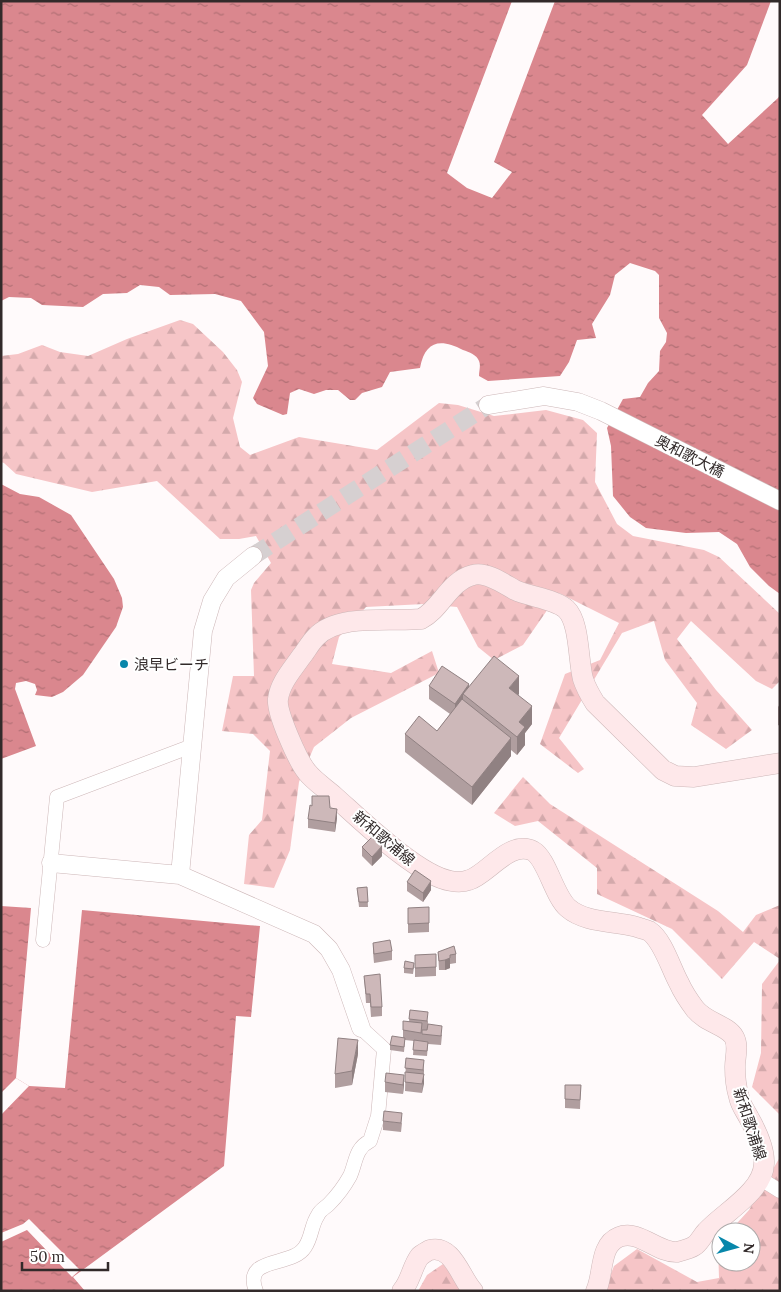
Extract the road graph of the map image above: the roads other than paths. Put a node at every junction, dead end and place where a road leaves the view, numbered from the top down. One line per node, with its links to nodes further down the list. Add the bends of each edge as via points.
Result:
1 (488, 405): 2 (street, 奥和歌大橋, via 544,396 578,402)
2 (780, 502)
3 (253, 556): 4 (street, via 226,578 212,601 203,631)
4 (192, 746): 6 (street, via 57,797); 7 (street)
5 (780, 762): 10 (main road, 新和歌浦線, via 694,777 674,776 664,770 587,692 574,626 565,608 475,574 465,578 447,593 430,615 421,619 360,621 331,626 316,637 282,683 277,700 278,712 306,772 418,866 450,881 464,882 472,880 513,851 533,851 568,908 583,917 648,930 658,941 680,986 698,1012 735,1038 739,1100 753,1124 763,1152)
6 (51, 863): 7 (street); 8 (street)
7 (180, 875): 9 (street, via 314,934 330,949 341,970)
8 (43, 940)
9 (360, 1028): 12 (street, via 384,1049 378,1116 370,1141 364,1144 355,1159 350,1176 318,1213 304,1249 296,1256 259,1268 252,1282)
10 (761, 1179): 11 (street); 15 (main road, 新和歌浦線, via 706,1231 695,1246 677,1252 634,1236 620,1237 605,1252)
11 (780, 1191)
12 (256, 1291)
13 (402, 1291): 14 (main road, via 420,1257 433,1249 452,1259)
14 (473, 1291)
15 (596, 1291)

